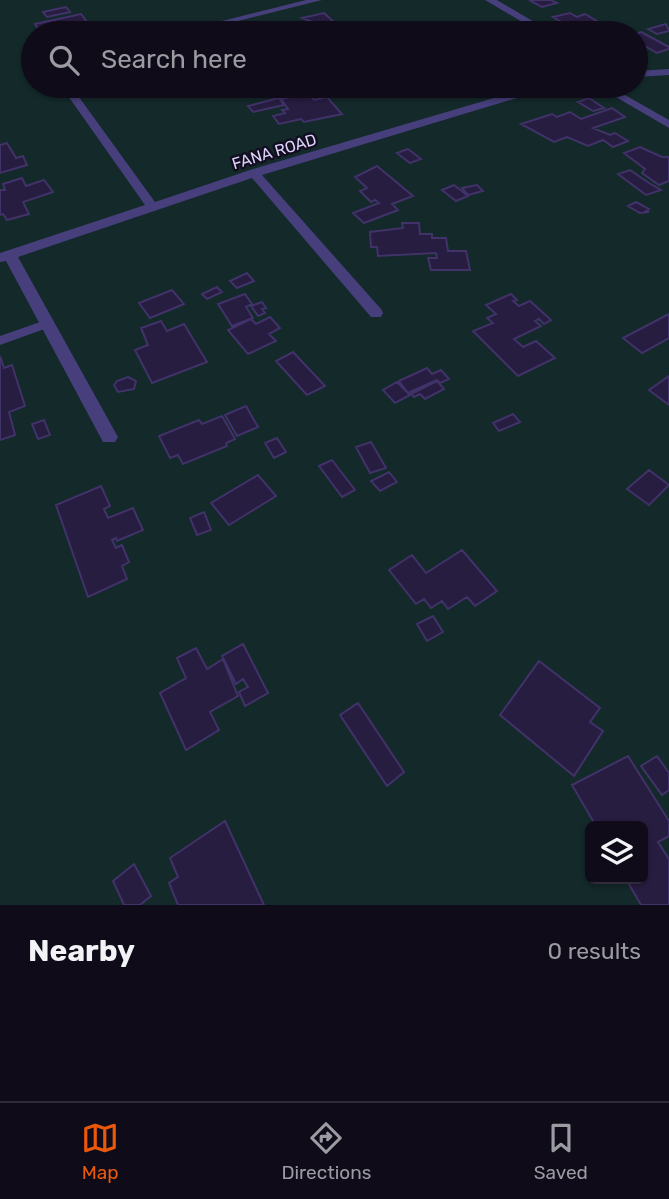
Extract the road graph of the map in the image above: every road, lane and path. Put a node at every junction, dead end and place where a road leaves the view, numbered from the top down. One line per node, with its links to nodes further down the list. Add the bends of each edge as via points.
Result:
1 (317, 0): 3 (street)
2 (490, 0): 4 (street)
3 (229, 21)
4 (527, 21)
5 (669, 72): 6 (street)
6 (648, 73)
7 (75, 98): 12 (street)
8 (505, 98): 11 (street, FANA ROAD)
9 (623, 98): 10 (street)
10 (669, 125)
11 (254, 173): 12 (street, FANA ROAD); 14 (street)
12 (153, 208): 13 (street, FANA ROAD)
13 (5, 257): 15 (street)
14 (376, 313)
15 (46, 324): 16 (lane); 17 (street)
16 (0, 341)
17 (109, 437)

